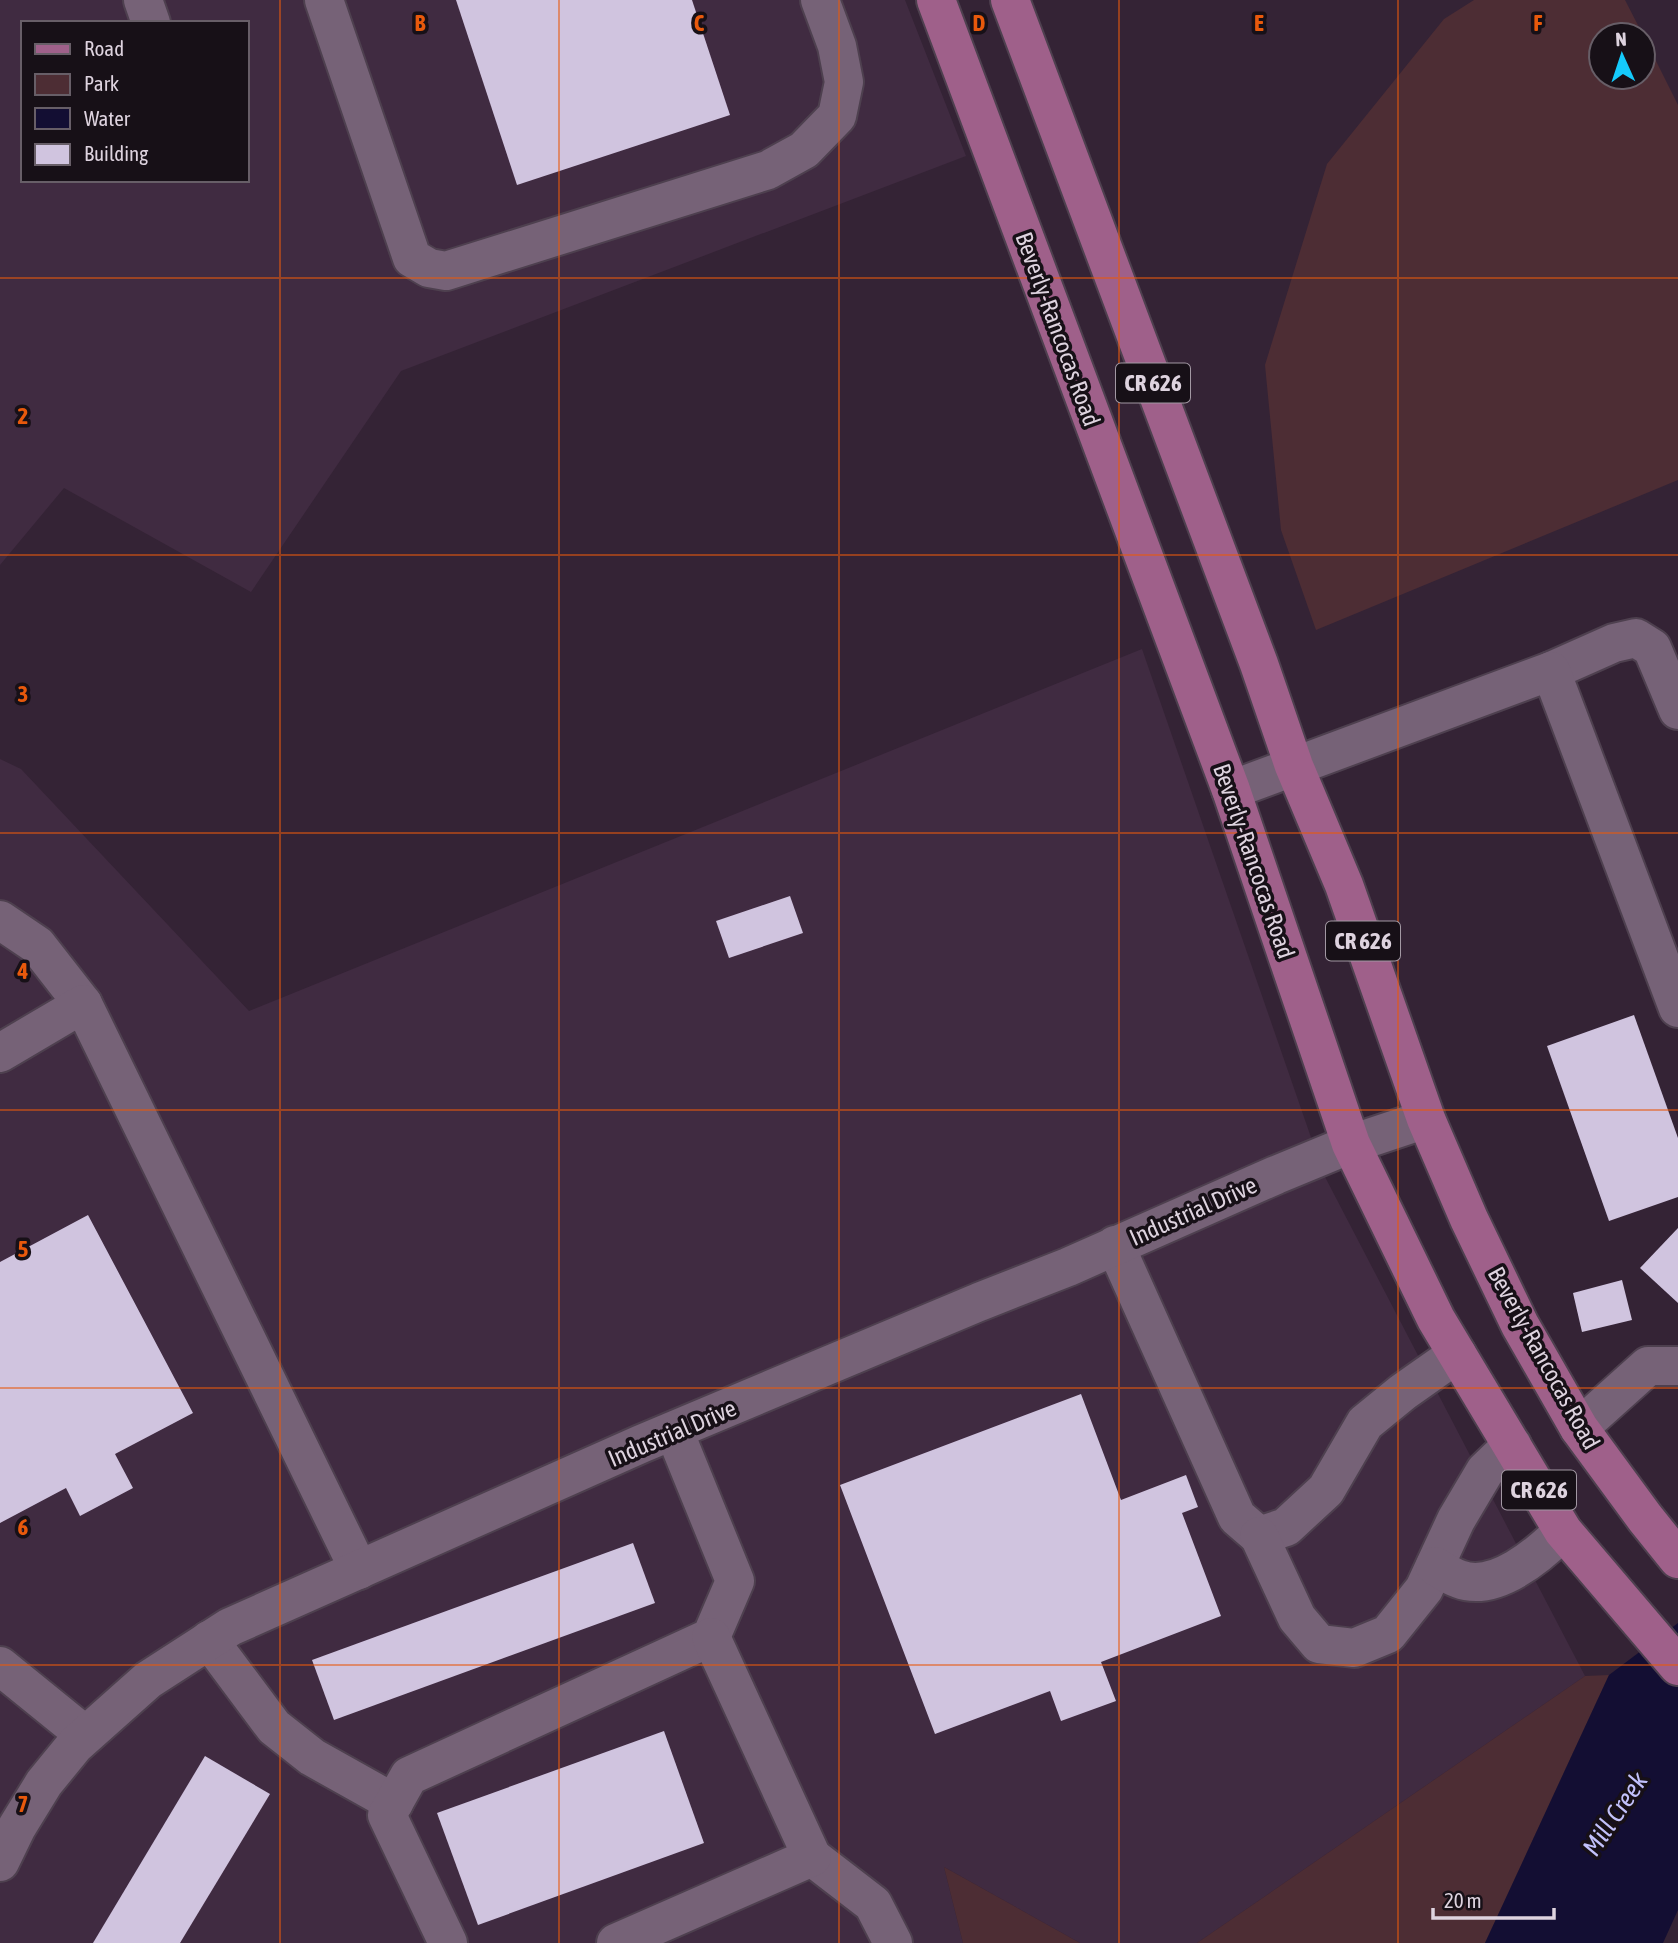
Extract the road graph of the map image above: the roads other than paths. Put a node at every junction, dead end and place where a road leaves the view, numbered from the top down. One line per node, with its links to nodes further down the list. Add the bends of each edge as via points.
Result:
1 (144, 0): 6 (street)
2 (324, 0): 3 (street, via 412,258 446,271 768,170 804,150 837,116 844,82)
3 (820, 0)
4 (936, 0): 10 (main road, Beverly-Rancocas Road / CR 626)
5 (1010, 0): 9 (main road, Beverly-Rancocas Road / CR 626)
6 (150, 21)
7 (1551, 671): 8 (street, via 1636,638 1652,648); 9 (street); 13 (street)
8 (1678, 710)
9 (1294, 766): 10 (street); 15 (main road, Beverly-Rancocas Road / CR 626, via 1344,885)
10 (1231, 790): 16 (main road, Beverly-Rancocas Road / CR 626)
11 (0, 920): 12 (street, via 37,945)
12 (83, 1004): 14 (street); 27 (street)
13 (1678, 1008)
14 (0, 1053)
15 (1426, 1119): 16 (street, Industrial Drive); 20 (main road, Beverly-Rancocas Road / CR 626, via 1520,1325)
16 (1351, 1144): 17 (street, Industrial Drive); 18 (main road, Beverly-Rancocas Road / CR 626)
17 (1115, 1245): 21 (street, Industrial Drive); 24 (street, via 1237,1517)
18 (1457, 1354): 22 (main road, Beverly-Rancocas Road / CR 626); 24 (street, via 1365,1423 1326,1490 1286,1527)
19 (1678, 1366): 20 (street, via 1648,1366)
20 (1578, 1428): 25 (main road, Beverly-Rancocas Road / CR 626)
21 (674, 1431): 27 (street, Industrial Drive); 28 (street, via 735,1581)
22 (1512, 1445): 23 (main road, Beverly-Rancocas Road / CR 626); 26 (street, via 1485,1471)
23 (1563, 1531): 26 (street, via 1512,1571 1480,1582 1460,1580); 31 (main road, Beverly-Rancocas Road / CR 626)
24 (1259, 1536): 26 (street, via 1297,1618 1319,1644 1354,1648 1388,1634 1424,1589)
25 (1678, 1559)
26 (1435, 1566)
27 (359, 1570): 29 (street, Industrial Drive)
28 (711, 1637): 33 (street, via 409,1776); 34 (street)
29 (209, 1640): 32 (street, Industrial Drive, via 148,1680); 33 (street, via 274,1727 312,1757)
30 (0, 1666): 32 (street)
31 (1678, 1666)
32 (85, 1735): 35 (street, Industrial Drive, via 44,1783)
33 (394, 1803): 36 (street, via 387,1815)
34 (812, 1857): 37 (street); 38 (street, via 873,1903)
35 (0, 1862)
36 (448, 1943)
37 (617, 1943)
38 (893, 1943)

